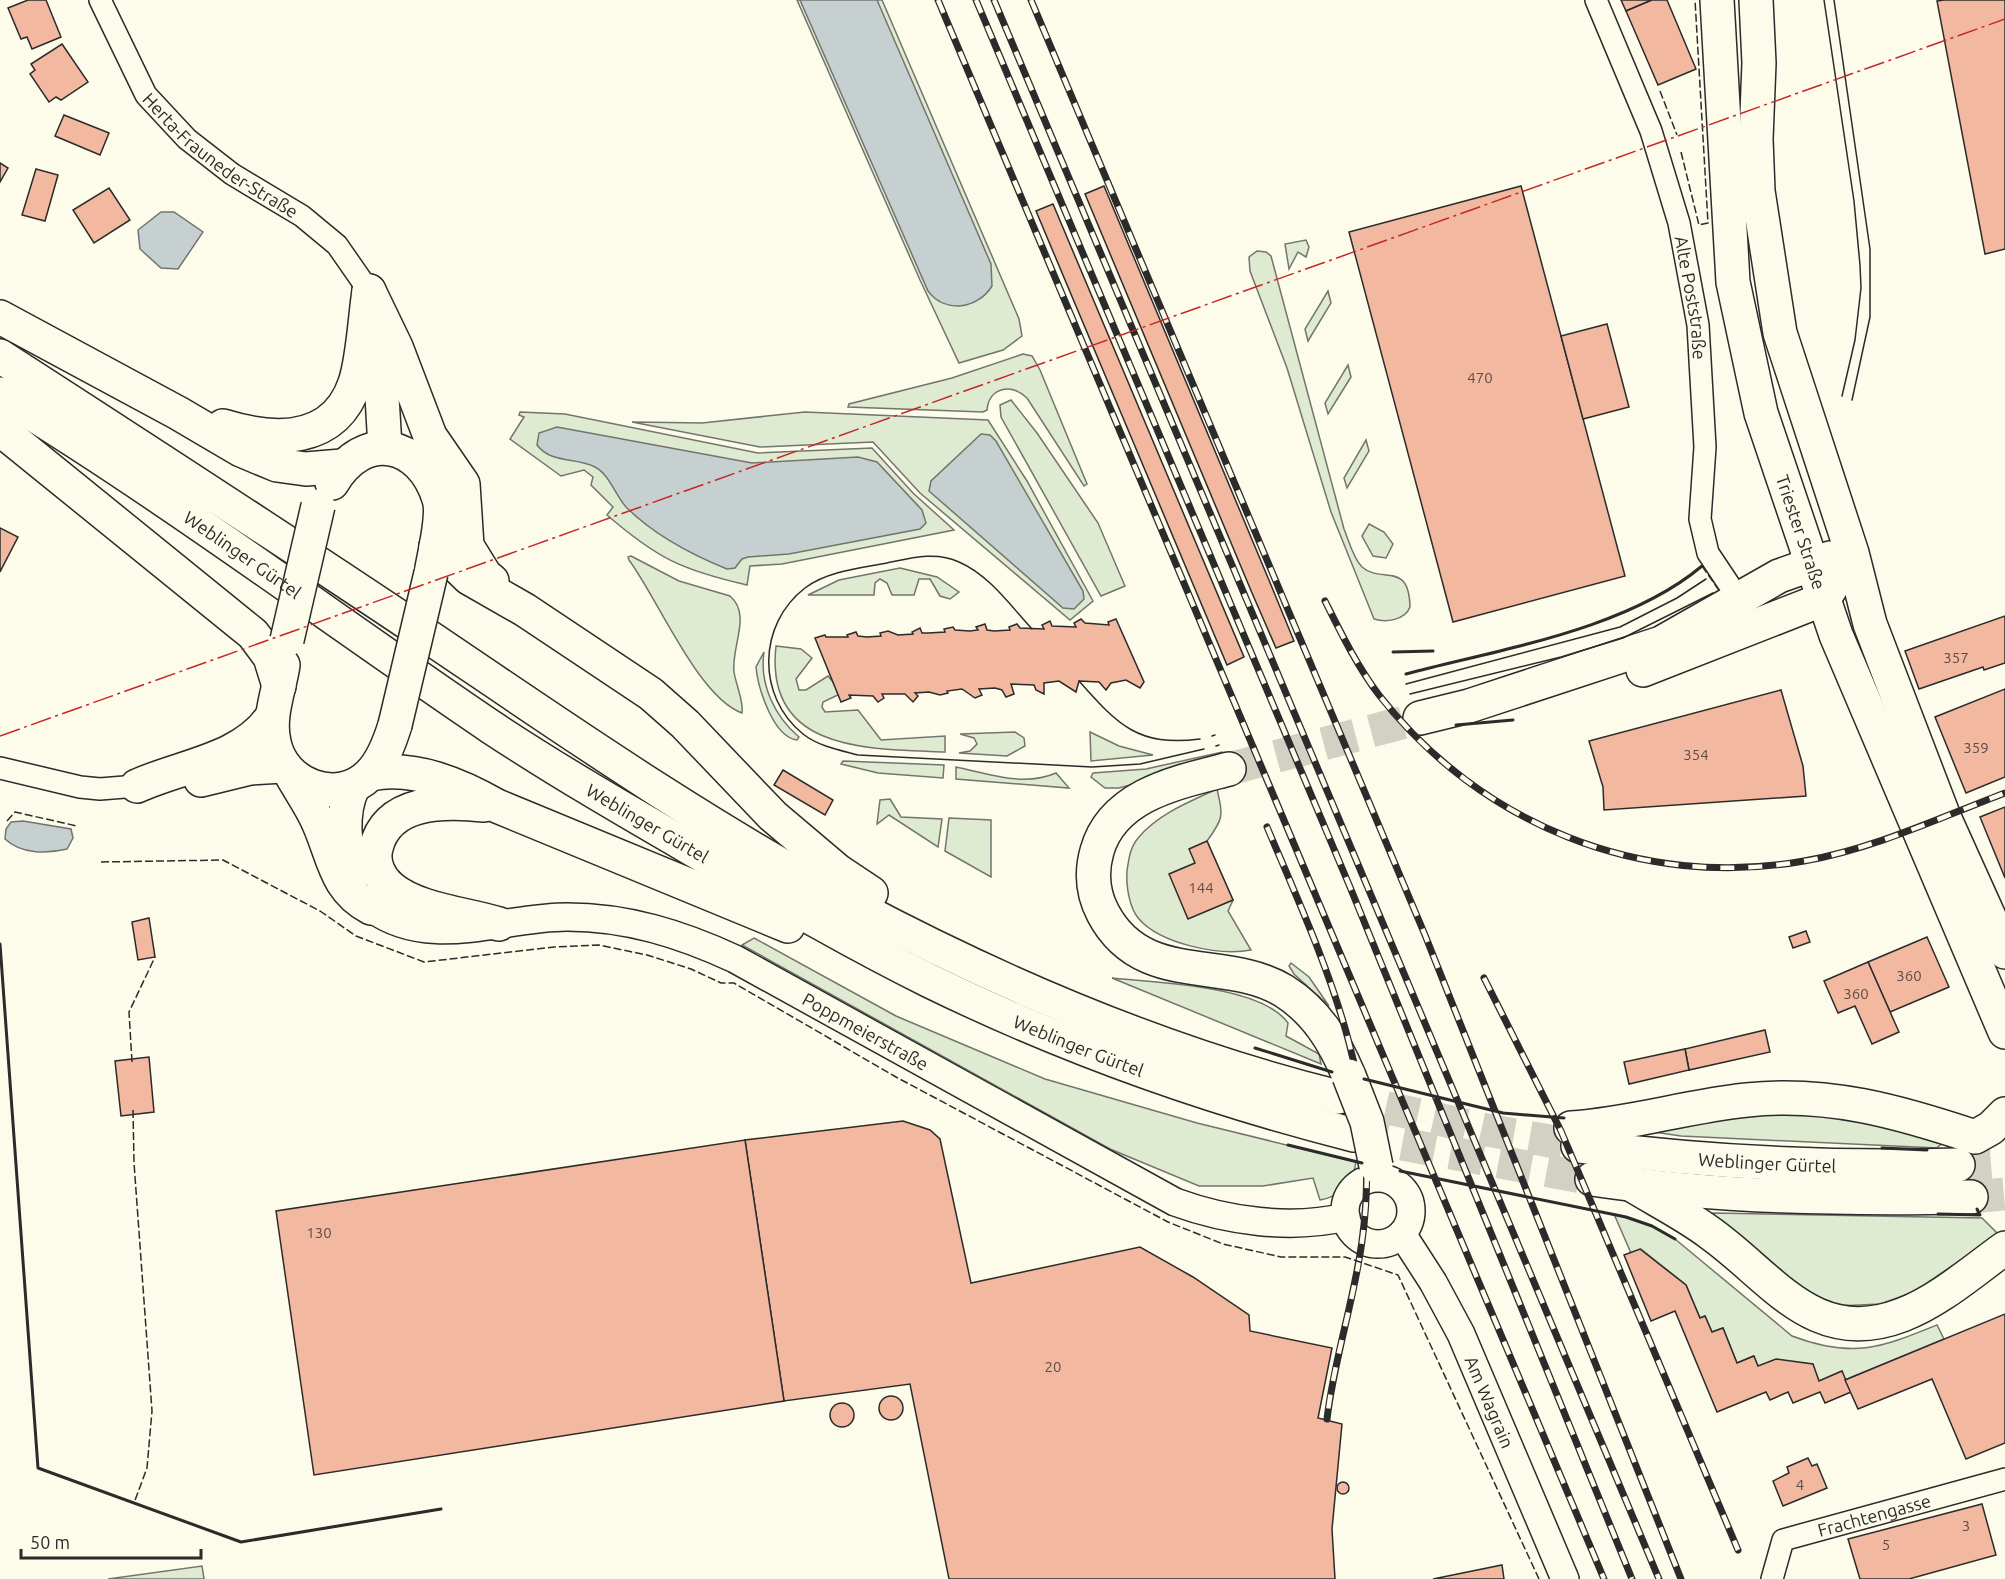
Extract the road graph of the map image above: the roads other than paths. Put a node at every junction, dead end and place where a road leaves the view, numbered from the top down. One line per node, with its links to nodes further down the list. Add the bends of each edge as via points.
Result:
1 (99, 0): 5 (street, Herta-Frauneder-Straße, via 146,95 187,139 232,174 302,216 337,245)
2 (1596, 0): 16 (street, Alte Poststraße, via 1650,131 1679,223 1698,325 1705,447 1700,519 1708,553 1732,589)
3 (1717, 0): 15 (main road, Triester Straße, via 1733,282 1761,413)
4 (1756, 0): 13 (main road, via 1758,191 1768,264 1783,343)
5 (369, 291): 9 (main road, via 355,382 342,409 317,429 256,436); 11 (main road, via 378,323); 18 (main road, via 396,347 430,436 463,484 467,546 485,575)
6 (0, 317): 9 (main road)
7 (0, 356): 33 (main road, Weblinger Gürtel, via 244,513 615,761 822,888)
8 (0, 394): 31 (main road, Weblinger Gürtel, via 155,493 494,728 674,839)
9 (178, 413): 12 (main road, via 241,450 277,465 306,469)
10 (0, 429): 19 (main road, via 253,634 270,657)
11 (385, 447): 12 (main road, via 358,453); 14 (main road, via 408,453 429,473 440,502)
12 (342, 466): 19 (main road, bridge, via 318,506)
13 (1852, 553): 15 (main road); 17 (main road); 32 (main road, via 1870,624 1944,817)
14 (434, 560): 18 (main road); 26 (main road, bridge, via 395,725 385,753)
15 (1810, 563): 16 (main road); 17 (main road, Triester Straße)
16 (1744, 594): 20 (main road, via 1661,643)
17 (1824, 599): 20 (main road, via 1632,674 1508,705); 34 (main road, Triester Straße, via 1867,711)
18 (525, 610): 33 (main road, via 651,694 773,816 813,850 860,887 930,926)
19 (279, 686): 21 (main road)
20 (1469, 706): 22 (main road)
21 (272, 718): 25 (main road, via 273,742); 27 (main road, via 254,738 222,755)
22 (1420, 718)
23 (0, 768): 27 (street, via 80,787)
24 (1229, 769): 35 (main road, via 1166,787 1114,818 1096,856 1094,882 1098,902 1117,933 1142,953 1179,967 1255,978 1285,992 1324,1027)
25 (287, 771): 26 (main road, via 318,788 332,790); 27 (main road, via 250,768 178,786); 29 (main road, via 319,823 346,888 356,900)
26 (362, 780): 28 (main road, via 402,771 454,784); 29 (main road, via 347,800 347,849)
27 (137, 786)
28 (497, 806): 30 (main road, via 446,803 405,812 383,831 375,853 379,875 406,898); 31 (main road, via 812,938)
29 (371, 908): 30 (street, Poppmeierstraße, via 403,925 422,929)
30 (499, 924): 45 (street, Poppmeierstraße, via 599,918 646,925 692,939 1175,1202 1206,1213 1267,1221 1329,1221)
31 (848, 938): 37 (main road, Weblinger Gürtel, via 973,1001 1105,1056 1248,1106)
32 (2005, 952)
33 (980, 968): 35 (main road, Weblinger Gürtel, via 1139,1035 1266,1077)
34 (2005, 1032)
35 (1344, 1086): 41 (main road, bridge, via 1367,1122)
36 (2005, 1114): 38 (main road)
37 (1354, 1135)
38 (1975, 1137): 39 (main road); 40 (main road, Weblinger Gürtel, via 1876,1107 1811,1098 1748,1100 1631,1121 1575,1137 1675,1157 1794,1166)
39 (2005, 1152)
40 (1958, 1165)
41 (1376, 1172): 45 (street, via 1353,1189 1347,1200); 46 (street, via 1397,1183 1408,1195 1411,1219)
42 (1592, 1179): 43 (main road, Weblinger Gürtel)
43 (1632, 1185): 44 (main road, Weblinger Gürtel, via 1751,1195); 47 (main road, via 1711,1233 1794,1303 1834,1322 1857,1324 1902,1315 1922,1306)
44 (1971, 1197)
45 (1346, 1217): 46 (street, via 1356,1235 1370,1243 1388,1242)
46 (1402, 1234): 49 (street, Am Wagrain, via 1461,1334)
47 (2005, 1248)
48 (2005, 1479): 50 (street, Frachtengasse, via 1783,1540)
49 (1564, 1579)
50 (1772, 1579)

